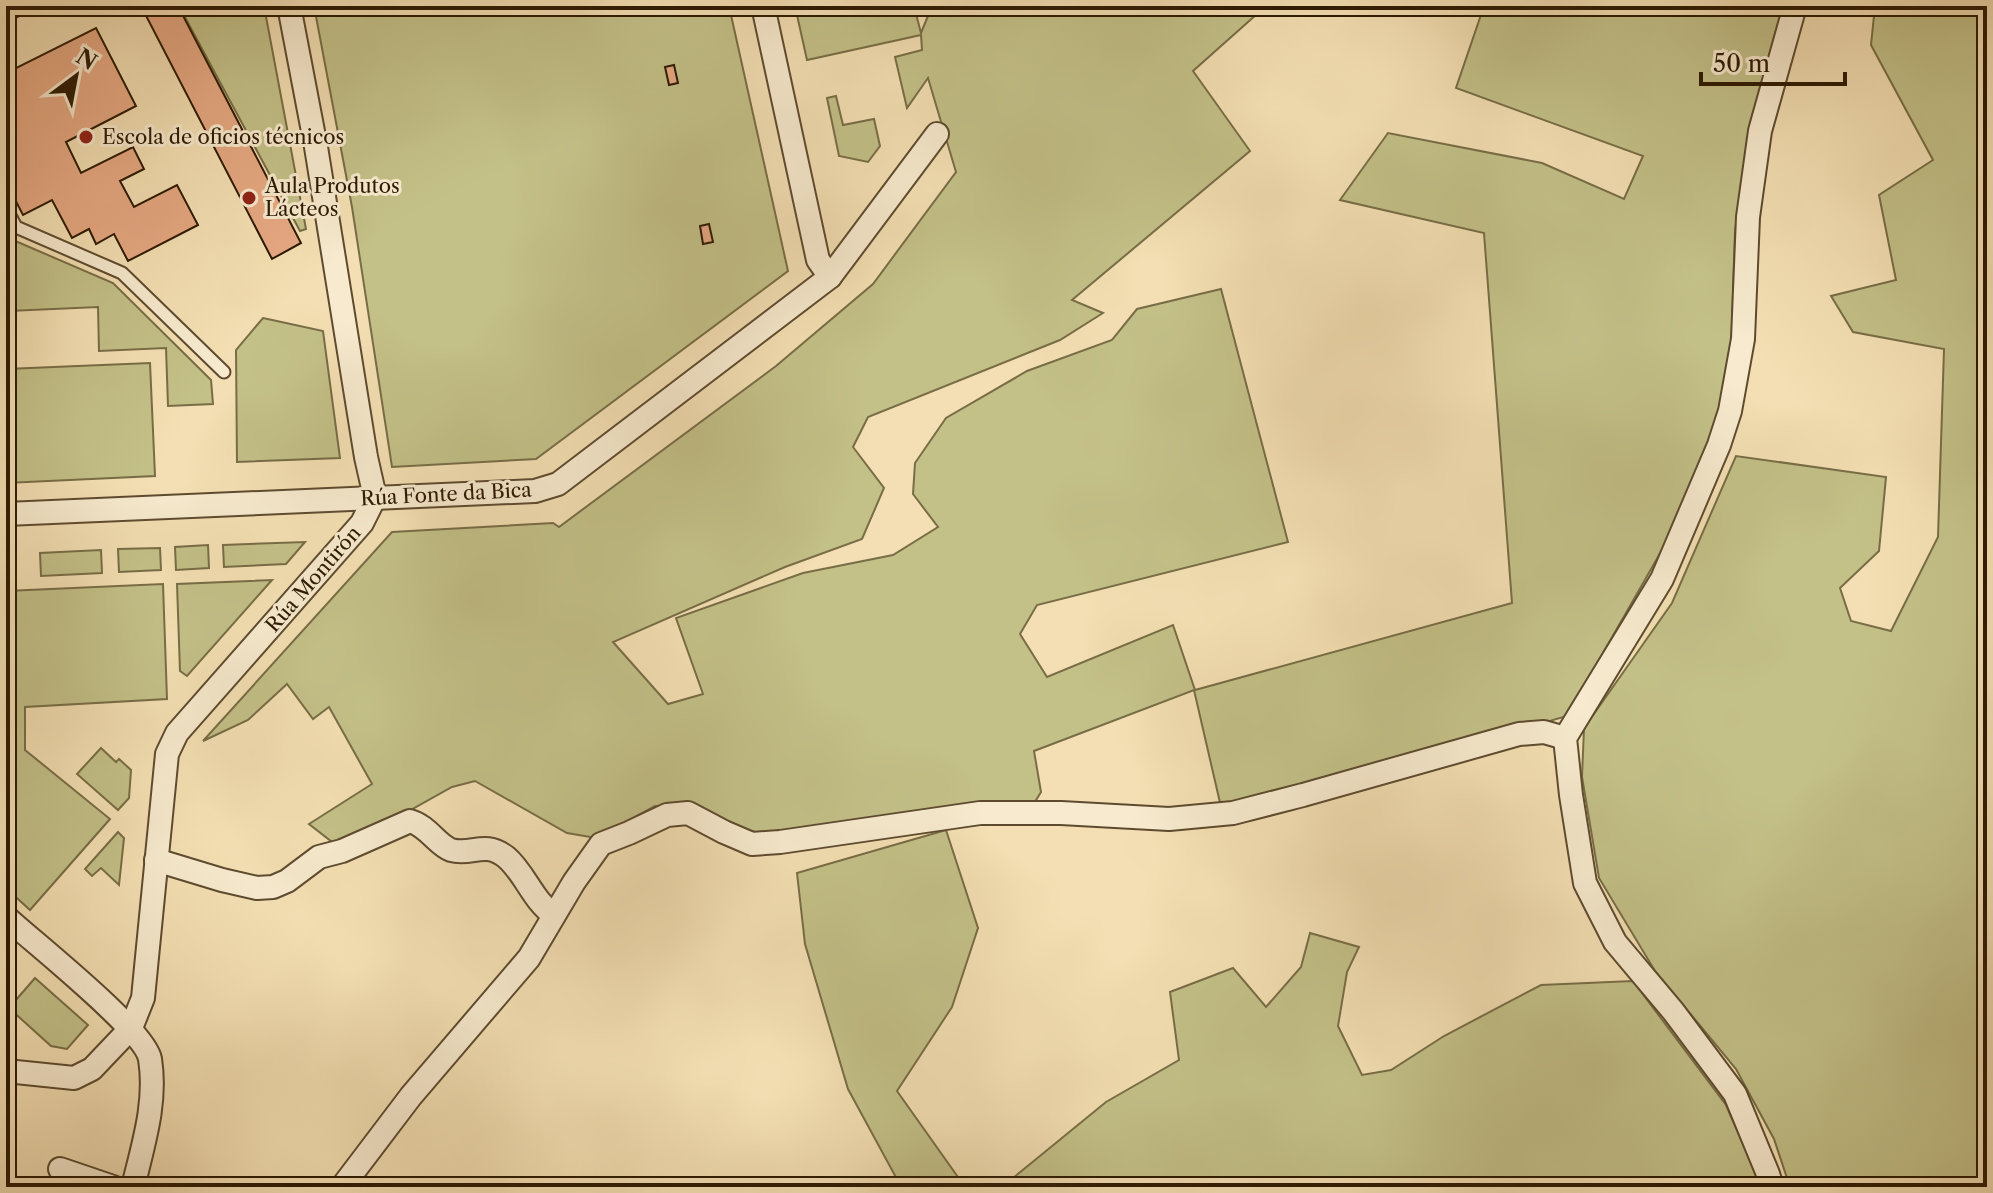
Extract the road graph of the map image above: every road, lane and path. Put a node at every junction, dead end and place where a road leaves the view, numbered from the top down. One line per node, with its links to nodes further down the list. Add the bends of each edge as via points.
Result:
1 (289, 6): 8 (street)
2 (763, 6): 6 (street, via 818,260)
3 (1795, 6): 10 (street, via 1760,131 1748,217 1743,339 1730,411 1662,579)
4 (937, 134): 6 (street, Rúa Fonte da Bica)
5 (6, 208): 7 (lane, via 16,227 122,273)
6 (830, 277): 8 (street, Rúa Fonte da Bica, via 558,484 535,491)
7 (224, 372)
8 (375, 497): 9 (street, Rúa Fonte da Bica); 11 (street, Rúa Montirón, via 362,523 177,733 167,754)
9 (6, 514)
10 (1565, 738): 12 (street, via 1544,732 1519,734 1233,813 1169,819 980,813 752,844 688,813 667,815 601,844); 20 (street, via 1585,883 1615,942 1735,1094)
11 (156, 860): 12 (street, via 222,880 273,887 319,857 410,821 451,850 491,848 507,858); 14 (street, Rúa Montirón, via 143,998)
12 (554, 915): 19 (street, via 529,958 411,1096)
13 (6, 917): 14 (street)
14 (131, 1028): 15 (street, via 92,1069 74,1078); 18 (street, via 150,1056 151,1095)
15 (6, 1071)
16 (60, 1169): 17 (street)
17 (113, 1187)
18 (133, 1187)
19 (342, 1187)
20 (1772, 1187)

